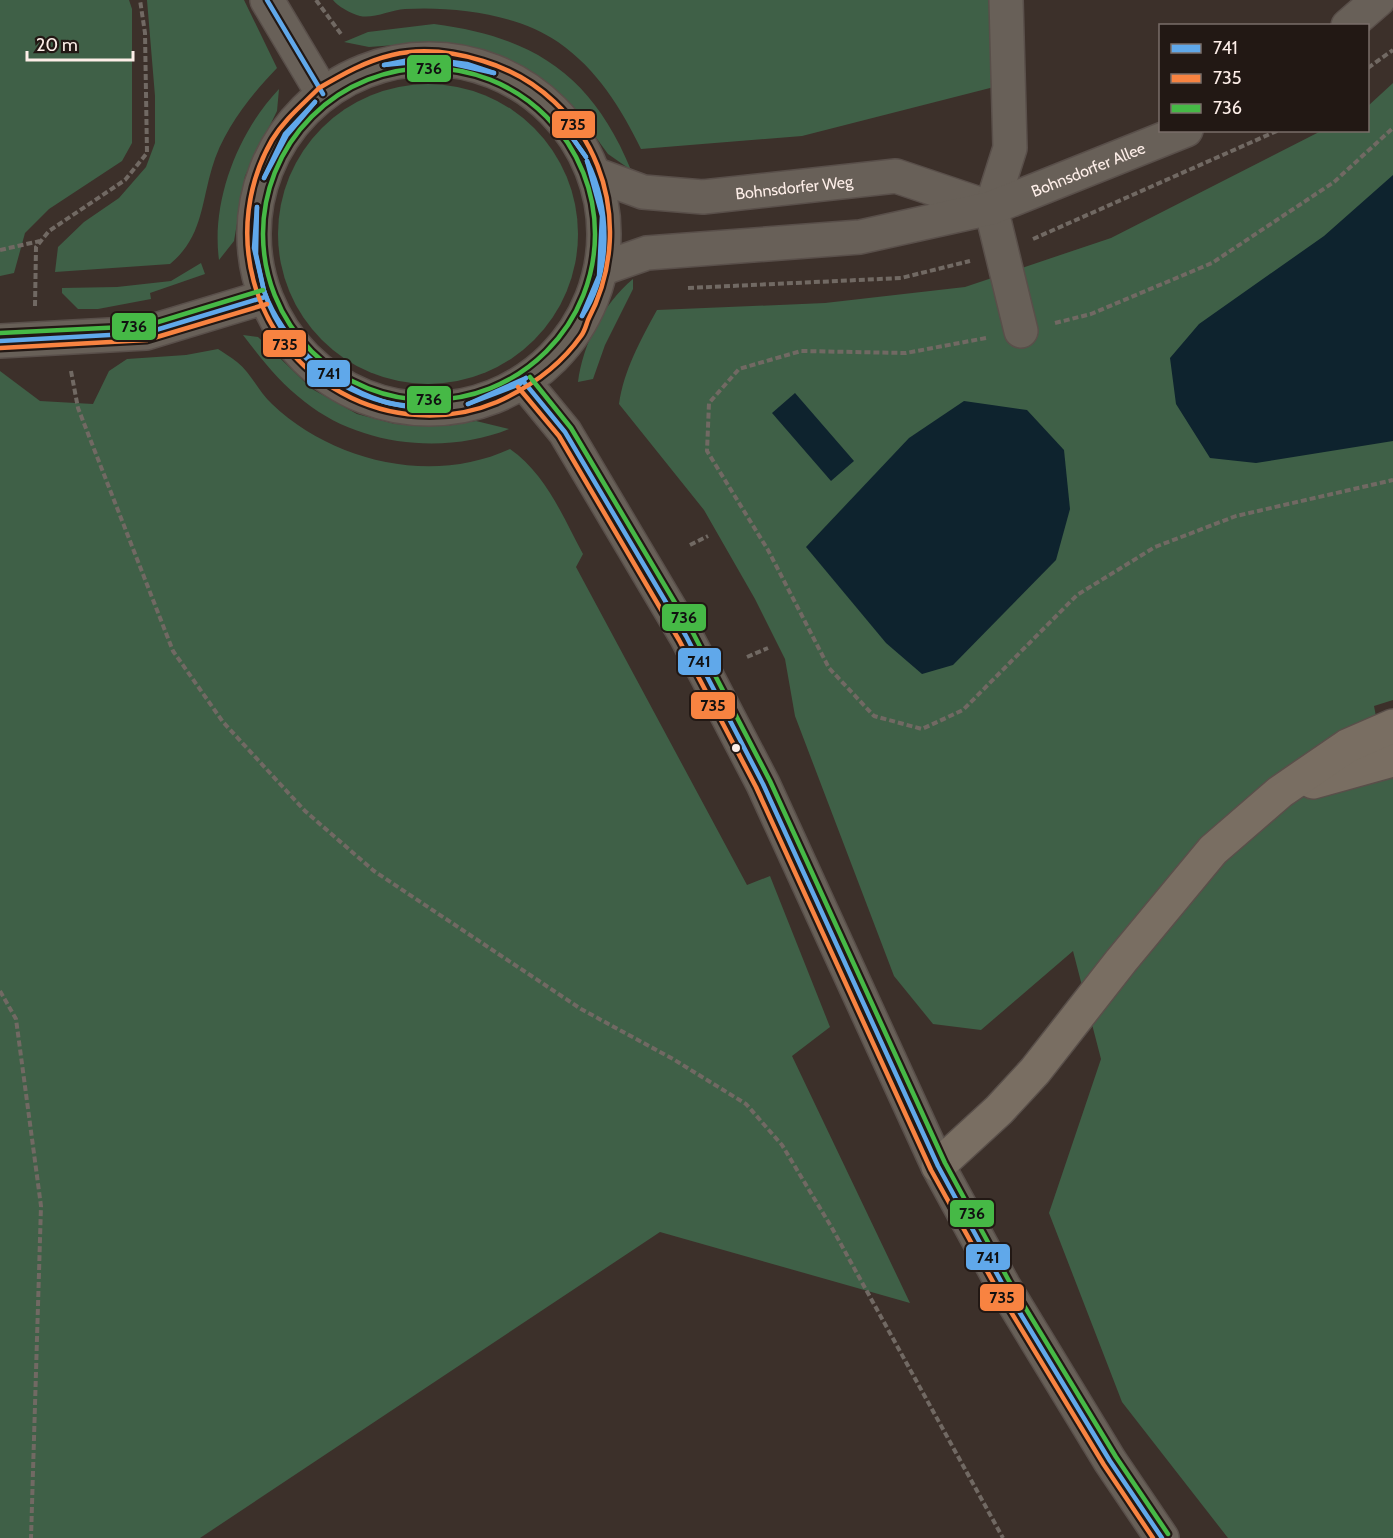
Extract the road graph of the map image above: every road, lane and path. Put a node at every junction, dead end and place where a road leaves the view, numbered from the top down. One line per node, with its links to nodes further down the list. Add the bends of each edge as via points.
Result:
1 (140, 0): 15 (path, via 145,33 147,153 125,180 49,231)
2 (267, 0): 10 (street)
3 (316, 0): 7 (path)
4 (1006, 0): 14 (street, via 1010,148)
5 (1378, 0): 6 (street)
6 (1350, 24)
7 (341, 34)
8 (1393, 50): 9 (path)
9 (1369, 67)
10 (323, 94): 13 (street, via 357,74 391,63 427,59 463,62 529,90 557,114 579,142); 18 (street, via 296,120 274,151 260,186 254,223 255,260)
11 (1393, 128): 19 (path, via 1334,182 1212,263 1091,314)
12 (1181, 132): 14 (street, Bohnsdorfer Allee)
13 (594, 174): 14 (street, Bohnsdorfer Weg, via 643,192 703,196 896,176); 17 (street, via 605,237)
14 (991, 208): 17 (street, via 860,237 647,253); 19 (street)
15 (41, 241): 16 (path); 20 (path, via 35,253)
16 (0, 250)
17 (601, 269): 22 (street, via 591,303 574,333 551,360)
18 (265, 297): 20 (street, via 146,333); 22 (street, via 283,331 308,361 339,384 374,400 412,408 451,408 489,399)
19 (1021, 331): 23 (path, via 906,353 801,351 739,369 709,403 707,451 768,550 829,668 874,716 922,729 963,710 1077,595 1155,547 1236,516)
20 (49, 339): 21 (street); 34 (path, via 173,651 223,722 305,811 374,871 581,1009 746,1104 782,1145 832,1228)
21 (0, 341)
22 (524, 382): 32 (street, via 565,432 686,636 763,784)
23 (1393, 480)
24 (708, 536): 25 (path)
25 (690, 545)
26 (768, 648): 27 (path)
27 (747, 657)
28 (1393, 726): 30 (highway, via 1347,746)
29 (1393, 760): 30 (highway)
30 (1280, 792): 32 (highway, via 1213,850 1035,1071)
31 (0, 991): 33 (path, via 16,1019 42,1206)
32 (938, 1166): 35 (street, via 1003,1285 1110,1461)
33 (31, 1538)
34 (1004, 1538)
35 (1162, 1538)

